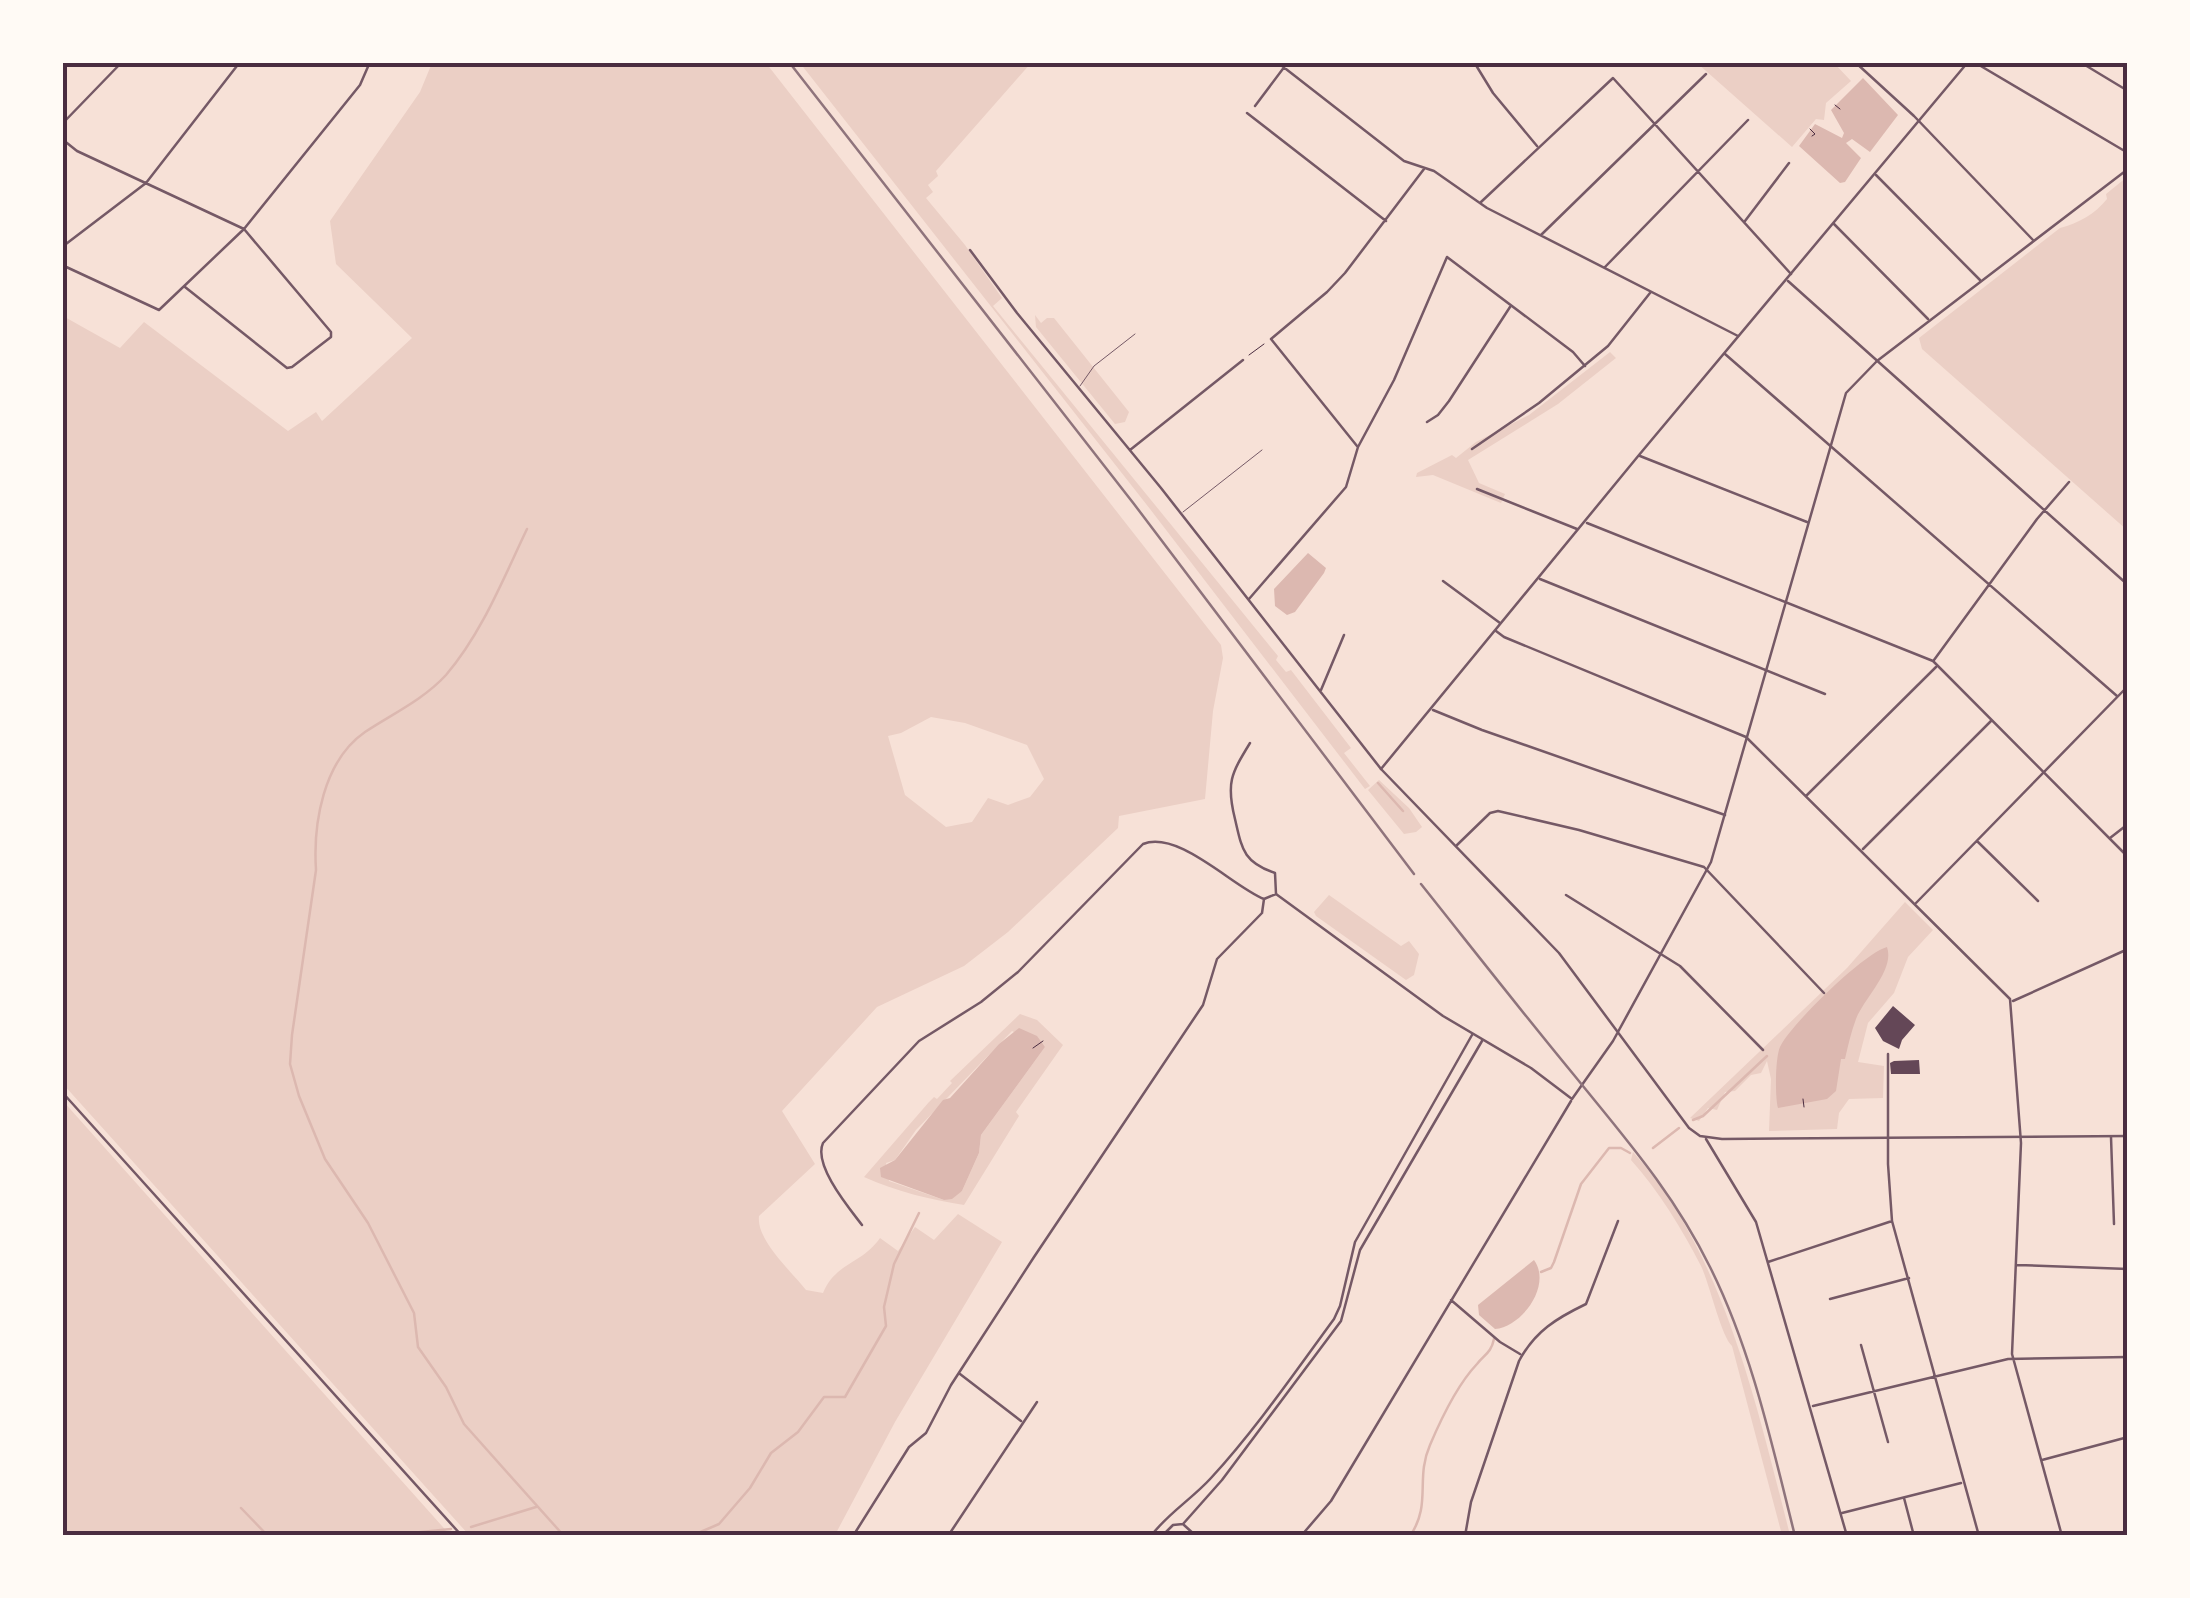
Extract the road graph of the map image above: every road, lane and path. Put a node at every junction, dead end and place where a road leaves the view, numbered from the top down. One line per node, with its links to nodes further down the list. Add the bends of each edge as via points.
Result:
1 (122, 62): 18 (street)
2 (240, 62): 31 (street)
3 (370, 62): 36 (street, via 360,85)
4 (1277, 62): 10 (street)
5 (1288, 62): 10 (street)
6 (1474, 62): 24 (street)
7 (1855, 62): 20 (street)
8 (1971, 62): 20 (street); 25 (street)
9 (2080, 62): 12 (street)
10 (1284, 68): 14 (street); 27 (street, via 1404,160)
11 (1706, 74): 19 (street)
12 (2128, 91)
13 (1835, 105): 15 (path)
14 (1255, 106)
15 (1840, 108)
16 (1247, 112): 33 (street)
17 (1748, 120): 29 (street)
18 (62, 124)
19 (1657, 124): 24 (street, via 1613,78); 29 (street); 37 (street)
20 (1919, 124): 30 (street); 38 (street)
21 (1810, 129): 22 (path)
22 (1812, 136)
23 (62, 139): 31 (street)
24 (1538, 148): 32 (street)
25 (2128, 153)
26 (1790, 163): 34 (street)
27 (1425, 168): 32 (street); 33 (street)
28 (2128, 169): 38 (street)
29 (1699, 170): 34 (street); 42 (street)
30 (1876, 175): 35 (street); 45 (street)
31 (146, 183): 36 (street); 39 (street)
32 (1480, 203): 37 (street)
33 (1386, 222): 52 (street, via 1327,292)
34 (1744, 222): 43 (street)
35 (1834, 224): 43 (street); 49 (street)
36 (244, 229): 46 (street); 46 (street, via 331,332 330,339 287,368)
37 (1540, 236): 42 (street)
38 (2034, 241): 45 (street)
39 (62, 246)
40 (970, 250): 57 (street)
41 (62, 265): 46 (street, via 159,310)
42 (1604, 268): 47 (street)
43 (1792, 274): 44 (street)
44 (1787, 280): 51 (street); 55 (street)
45 (1982, 282): 49 (street)
46 (185, 287)
47 (1652, 292): 51 (street); 56 (street)
48 (1511, 306): 56 (street); 58 (street, via 1449,401); 60 (street, via 1447,257)
49 (1929, 321): 55 (street)
50 (1136, 334): 57 (lane, via 1094,366)
51 (1739, 337): 53 (street)
52 (1271, 339): 54 (path); 60 (street)
53 (1725, 354): 59 (street); 64 (street)
54 (1242, 360): 63 (street)
55 (1877, 362): 59 (street, via 1846,393); 67 (street)
56 (1585, 366): 61 (street)
57 (1078, 389): 63 (street)
58 (1427, 422)
59 (1829, 446): 70 (street); 74 (street)
60 (1358, 447): 76 (street, via 1346,487)
61 (1472, 449)
62 (1262, 450): 68 (lane)
63 (1128, 451): 68 (street)
64 (1638, 455): 69 (street); 70 (street)
65 (2069, 482): 67 (street)
66 (1478, 488): 71 (street)
67 (2044, 510): 74 (street); 75 (street)
68 (1181, 514): 76 (street)
69 (1584, 522): 71 (street); 77 (street)
70 (1807, 522): 77 (street)
71 (1578, 529): 72 (street)
72 (1538, 578): 78 (street); 83 (street)
73 (1444, 581): 78 (street)
74 (1989, 584): 81 (street); 87 (street)
75 (2128, 585)
76 (1248, 600): 85 (street)
77 (1784, 602): 81 (street); 83 (street)
78 (1501, 624): 79 (street)
79 (1496, 630): 88 (street); 90 (street)
80 (1344, 635): 85 (street)
81 (1933, 662): 82 (street)
82 (1938, 666): 89 (street); 94 (street)
83 (1766, 670): 86 (street); 90 (street)
84 (2128, 686): 87 (street)
85 (1321, 692): 92 (street)
86 (1825, 694)
87 (2117, 696): 93 (street)
88 (1432, 709): 92 (street); 95 (street)
89 (1992, 722): 93 (street); 100 (street)
90 (1746, 737): 94 (street); 95 (street)
91 (1250, 743): 103 (street, via 1236,766 1230,802 1244,852 1275,873)
92 (1381, 769): 99 (street)
93 (2041, 772): 97 (street); 98 (street)
94 (1806, 796): 100 (street)
95 (1725, 815): 102 (street)
96 (2128, 824): 97 (street)
97 (2109, 839): 101 (street)
98 (1977, 840): 106 (street); 107 (street)
99 (1456, 846): 102 (street, via 1498,812 1698,863); 112 (street, via 1546,938)
100 (1862, 850): 107 (street)
101 (2128, 857)
102 (1707, 872): 109 (street); 110 (street)
103 (1273, 895): 105 (street); 113 (street)
104 (1566, 895): 109 (street)
105 (1264, 899): 131 (street, via 1206,861 1153,841 1143,844 1018,972 919,1041 823,1143 820,1154 833,1184); 142 (street, via 1262,913 1218,959 1203,1005)
106 (2038, 901)
107 (1915, 904): 111 (street)
108 (2128, 949): 111 (street)
109 (1661, 952): 112 (street); 117 (street)
110 (1824, 993)
111 (2012, 1002): 123 (street)
112 (1616, 1033): 120 (street); 126 (street, via 1690,1128)
113 (1473, 1035): 115 (street); 158 (street, via 1355,1242 1334,1319 1221,1467)
114 (1043, 1040): 116 (path)
115 (1482, 1041): 120 (street); 154 (street, via 1360,1250 1341,1321)
116 (1034, 1048)
117 (1763, 1050)
118 (1888, 1054): 127 (street)
119 (62, 1092): 155 (street)
120 (1572, 1099): 136 (street)
121 (1803, 1100): 122 (path)
122 (1804, 1107)
123 (2020, 1136): 124 (street); 127 (street); 133 (street)
124 (2111, 1136): 125 (street); 130 (street)
125 (2128, 1136)
126 (1705, 1137): 127 (street); 132 (street, via 1756,1222)
127 (1889, 1138): 129 (street)
128 (1618, 1221): 139 (street, via 1586,1304 1562,1314)
129 (1892, 1222): 132 (street); 135 (street)
130 (2114, 1224)
131 (862, 1226)
132 (1767, 1262): 146 (street)
133 (2016, 1266): 134 (street); 141 (street)
134 (2128, 1269)
135 (1909, 1278): 137 (street); 143 (street)
136 (1450, 1299): 139 (street); 161 (street, via 1331,1501)
137 (1830, 1299)
138 (1860, 1345): 144 (street)
139 (1522, 1355): 162 (street, via 1471,1502)
140 (2128, 1357): 141 (street)
141 (2014, 1359): 143 (street); 150 (street)
142 (959, 1373): 147 (street); 156 (street, via 926,1433 908,1447)
143 (1936, 1377): 144 (street); 151 (street)
144 (1875, 1392): 146 (street); 149 (street)
145 (1037, 1402): 147 (street)
146 (1811, 1407): 153 (street)
147 (1023, 1423): 157 (street)
148 (2128, 1437): 150 (street)
149 (1888, 1442)
150 (2040, 1460): 166 (street)
151 (1964, 1482): 152 (street); 165 (street)
152 (1904, 1497): 153 (street); 164 (street)
153 (1841, 1513): 163 (street)
154 (1183, 1524): 159 (street, via 1172,1524); 160 (street)
155 (462, 1536)
156 (852, 1536)
157 (948, 1536)
158 (1150, 1536)
159 (1162, 1536)
160 (1196, 1536)
161 (1301, 1536)
162 (1466, 1536)
163 (1847, 1536)
164 (1914, 1536)
165 (1979, 1536)
166 (2062, 1536)

